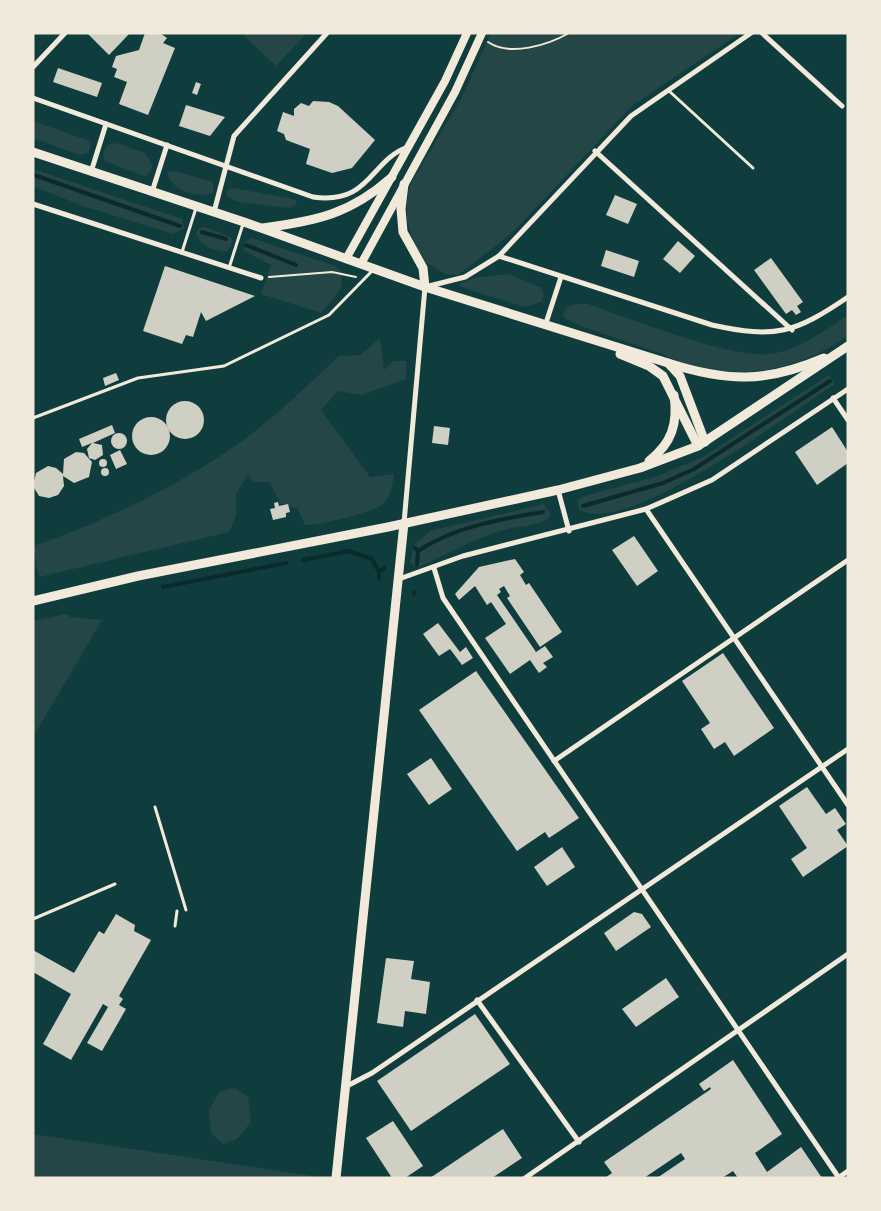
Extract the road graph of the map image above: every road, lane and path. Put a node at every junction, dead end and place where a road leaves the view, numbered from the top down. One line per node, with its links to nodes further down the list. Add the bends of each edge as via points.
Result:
1 (65, 33): 8 (street)
2 (327, 33): 17 (street, via 234,136)
3 (467, 33): 14 (main road)
4 (569, 33): 7 (path, via 557,40 513,50 492,45)
5 (751, 33): 9 (street)
6 (762, 33): 11 (street)
7 (480, 34): 21 (main road, via 455,92)
8 (33, 67)
9 (668, 90): 15 (street, via 631,116); 18 (lane)
10 (33, 98): 12 (street)
11 (842, 106)
12 (106, 124): 13 (street); 19 (street)
13 (167, 145): 17 (street); 22 (street)
14 (408, 147): 17 (street, via 395,152 357,189 329,199); 20 (main road)
15 (595, 151): 29 (street); 40 (street)
16 (33, 153): 19 (main road)
17 (225, 165): 25 (street)
18 (753, 168)
19 (91, 172): 22 (main road)
20 (392, 177): 27 (main road, via 368,198 343,211 318,220); 30 (main road)
21 (404, 184): 31 (main road); 37 (main road, via 400,209 403,232 423,268)
22 (152, 192): 24 (main road)
23 (33, 204): 28 (street)
24 (196, 207): 25 (main road); 28 (lane)
25 (214, 212): 26 (main road)
26 (244, 222): 27 (main road); 32 (lane)
27 (262, 228): 30 (main road)
28 (182, 252): 32 (street)
29 (499, 256): 34 (street); 37 (street, via 465,277)
30 (346, 259): 31 (main road)
31 (362, 264): 33 (main road)
32 (229, 267): 35 (street)
33 (375, 269): 36 (lane); 37 (main road)
34 (561, 277): 39 (street); 40 (street, via 720,327 761,332)
35 (261, 278): 36 (path, via 332,272)
36 (365, 278): 46 (lane, via 329,315 224,366 138,378)
37 (425, 287): 39 (main road); 52 (street)
38 (848, 297): 40 (street)
39 (545, 326): 42 (main road); 44 (main road, via 650,366 663,376)
40 (792, 330)
41 (847, 347): 42 (main road, via 791,371 751,378 711,375); 48 (main road)
42 (668, 363): 48 (main road, via 680,376)
43 (848, 389): 45 (street)
44 (674, 395): 48 (main road); 49 (main road, via 675,420 669,441)
45 (833, 398): 47 (street); 51 (street, via 712,480)
46 (33, 418)
47 (848, 420)
48 (701, 444): 49 (main road)
49 (640, 468): 50 (main road)
50 (558, 490): 52 (main road); 53 (street)
51 (646, 509): 53 (street); 58 (street)
52 (404, 524): 56 (main road); 57 (main road, via 138,576)
53 (569, 531): 55 (street, via 463,556)
54 (848, 560): 58 (street)
55 (434, 568): 56 (street); 60 (street, via 443,598)
56 (399, 579): 73 (main road)
57 (33, 601)
58 (733, 638): 60 (street); 61 (street)
59 (848, 749): 61 (street)
60 (554, 761): 65 (street)
61 (822, 767): 62 (street); 65 (street)
62 (848, 805)
63 (155, 807): 67 (lane)
64 (115, 884): 68 (lane)
65 (641, 888): 71 (street); 72 (street)
66 (177, 910): 69 (lane)
67 (186, 910)
68 (33, 919)
69 (175, 926)
70 (848, 954): 72 (street)
71 (477, 1000): 73 (street); 74 (street)
72 (737, 1028): 74 (street); 78 (street)
73 (347, 1086): 76 (main road)
74 (579, 1142): 77 (street)
75 (848, 1171): 78 (street)
76 (336, 1178)
77 (525, 1178)
78 (838, 1178)

